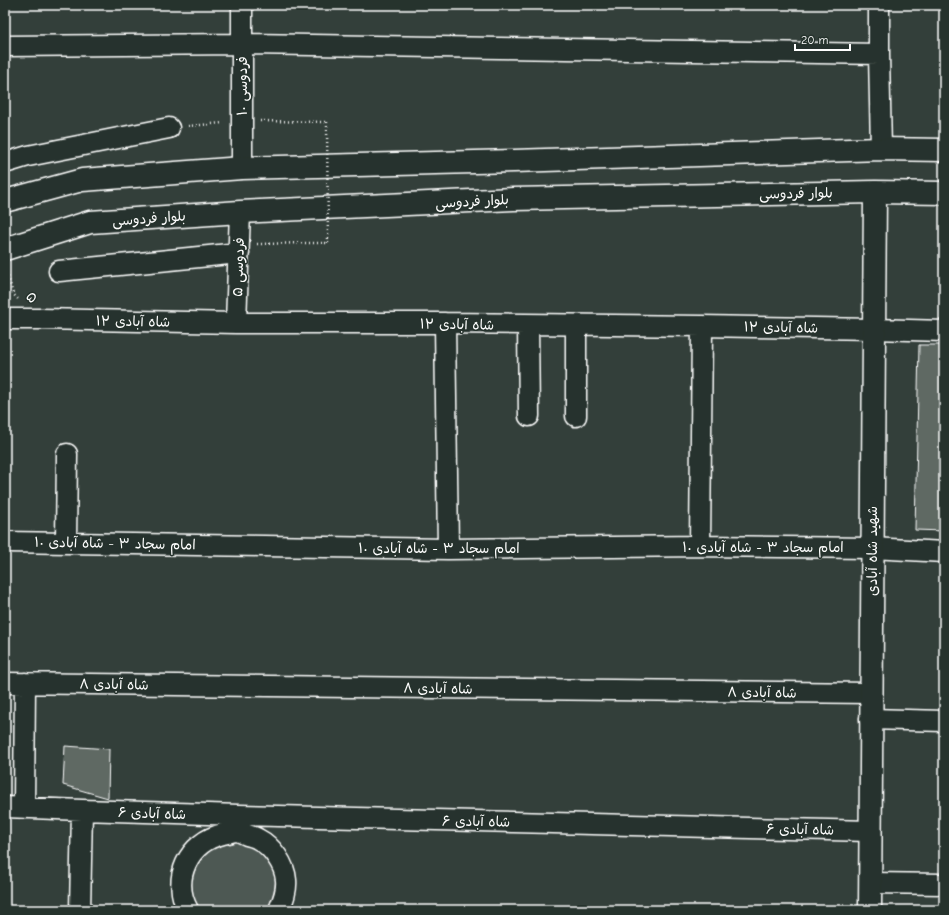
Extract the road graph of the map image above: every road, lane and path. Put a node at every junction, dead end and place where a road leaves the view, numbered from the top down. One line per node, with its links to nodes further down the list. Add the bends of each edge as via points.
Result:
1 (242, 5): 3 (street, فردوسی ۱۰)
2 (878, 5): 5 (street)
3 (242, 44): 4 (street); 5 (street); 6 (street, فردوسی ۱۰)
4 (5, 46)
5 (879, 54): 8 (street)
6 (242, 121): 7 (path); 11 (street, فردوسی ۱۰); 16 (path, bridge, via 328,122 328,243)
7 (169, 128): 10 (street, via 28,156)
8 (881, 148): 9 (main road); 11 (main road)
9 (944, 150)
10 (5, 163)
11 (242, 168): 14 (main road, via 82,180)
12 (875, 192): 13 (main road, بلوار فردوسی); 15 (main road, بلوار فردوسی, via 513,199); 27 (main road, شهید شاه آبادی)
13 (944, 193)
14 (5, 202)
15 (240, 212): 16 (street, فردوسی ۵); 17 (main road, بلوار فردوسی, via 90,222)
16 (239, 248): 19 (street); 22 (street, فردوسی ۵)
17 (5, 249)
18 (5, 266): 21 (path, ۵, via 13,294)
19 (59, 271)
20 (5, 319): 21 (street, شاه آبادی ۱۲)
21 (41, 319): 22 (street, شاه آبادی ۱۲)
22 (236, 323): 23 (street, شاه آبادی ۱۲)
23 (445, 323): 24 (street, شاه آبادی ۱۲); 36 (street)
24 (528, 325): 25 (street, شاه آبادی ۱۲); 29 (street)
25 (576, 325): 26 (street, شاه آبادی ۱۲); 30 (street)
26 (702, 326): 27 (street, شاه آبادی ۱۲); 34 (street)
27 (874, 329): 28 (street, شاه آبادی ۱۲); 35 (main road, شهید شاه آبادی)
28 (944, 331)
29 (529, 416)
30 (576, 416)
31 (67, 454): 33 (street)
32 (5, 542): 33 (street, امام سجاد ۳ - شاه آبادی ۱۰)
33 (66, 542): 36 (street, امام سجاد ۳ - شاه آبادی ۱۰)
34 (700, 546): 35 (street, امام سجاد ۳ - شاه آبادی ۱۰); 36 (street, امام سجاد ۳ - شاه آبادی ۱۰)
35 (872, 548): 37 (street, امام سجاد ۳ - شاه آبادی ۱۰); 40 (main road, شهید شاه آبادی)
36 (448, 549)
37 (944, 552)
38 (5, 683): 39 (street, شاه آبادی ۸)
39 (25, 683): 40 (street, شاه آبادی ۸); 43 (street)
40 (871, 693): 41 (main road, شهید شاه آبادی)
41 (870, 719): 42 (street); 46 (main road, شهید شاه آبادی)
42 (944, 721)
43 (15, 807): 44 (street, شاه آبادی ۶)
44 (82, 810): 45 (street, شاه آبادی ۶); 49 (street)
45 (238, 823): 46 (street, شاه آبادی ۶); 50 (street, via 201,844 190,856 183,870 181,887); 51 (street, via 272,849 282,863 286,879 285,896)
46 (870, 831): 47 (main road, شهید شاه آبادی)
47 (870, 882): 48 (street); 52 (main road, شهید شاه آبادی)
48 (944, 884)
49 (80, 910)
50 (188, 910)
51 (279, 910)
52 (870, 910)

